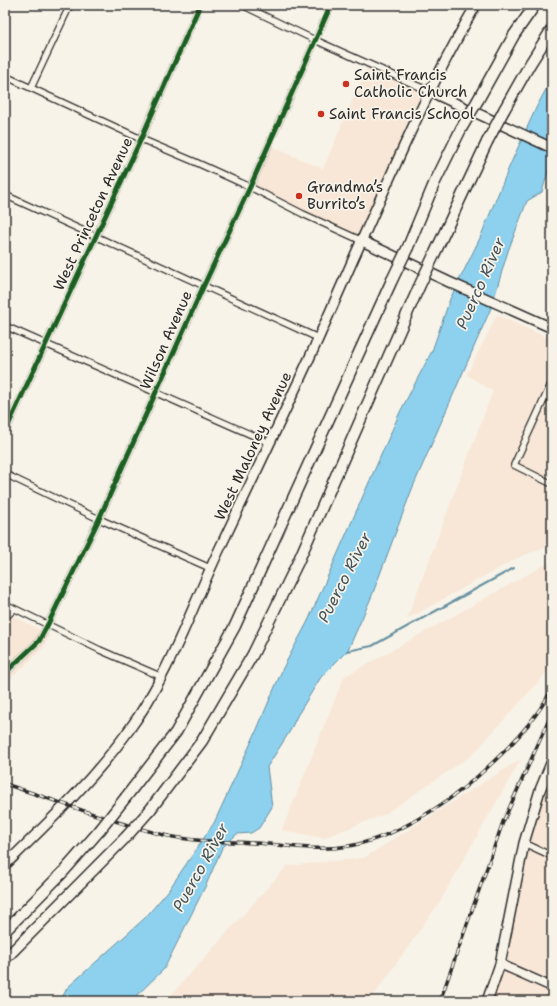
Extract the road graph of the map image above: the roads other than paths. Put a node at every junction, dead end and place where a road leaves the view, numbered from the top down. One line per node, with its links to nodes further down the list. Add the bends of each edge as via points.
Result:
1 (70, 5): 10 (street)
2 (200, 5): 12 (street, West Princeton Avenue)
3 (242, 5): 8 (street)
4 (331, 5): 8 (street, Wilson Avenue)
5 (476, 5): 11 (main road, West Maloney Avenue)
6 (535, 5): 42 (highway, bridge, via 514,36 461,129 235,626 176,732 100,830)
7 (552, 29): 43 (highway, bridge, via 487,142 418,289 298,562 253,654 202,741 150,810 126,837)
8 (315, 40): 11 (street); 14 (street, Wilson Avenue)
9 (5, 76): 10 (street)
10 (31, 88): 12 (street)
11 (429, 92): 13 (main road); 18 (main road, West Maloney Avenue)
12 (141, 139): 14 (street); 17 (street, West Princeton Avenue)
13 (552, 148)
14 (250, 187): 18 (street); 19 (street, Wilson Avenue)
15 (6, 196): 16 (street); 17 (street)
16 (5, 203)
17 (96, 235): 19 (street); 23 (street, West Princeton Avenue)
18 (360, 240): 21 (main road); 22 (main road, West Maloney Avenue)
19 (204, 284): 22 (street); 25 (street, Wilson Avenue)
20 (5, 326): 23 (street)
21 (552, 328)
22 (318, 338): 27 (main road, West Maloney Avenue)
23 (46, 343): 25 (street); 26 (street, West Princeton Avenue)
24 (552, 382): 29 (street, via 514,465)
25 (155, 392): 27 (street); 30 (street, Wilson Avenue)
26 (5, 432)
27 (270, 442): 31 (main road, West Maloney Avenue)
28 (5, 474): 30 (street)
29 (552, 484)
30 (100, 519): 31 (street); 35 (street, Wilson Avenue)
31 (210, 568): 37 (main road, West Maloney Avenue)
32 (5, 604): 33 (street)
33 (14, 609): 34 (street); 35 (street)
34 (5, 618)
35 (48, 624): 36 (street, Wilson Avenue, via 39,641); 37 (street)
36 (5, 673)
37 (162, 677): 41 (main road, West Maloney Avenue, via 130,729 98,770 67,805)
38 (552, 761): 39 (main road)
39 (524, 843): 40 (street); 44 (main road)
40 (552, 856)
41 (5, 865)
42 (5, 931)
43 (5, 959)
44 (500, 964): 45 (street); 46 (main road)
45 (552, 987)
46 (487, 1001)

